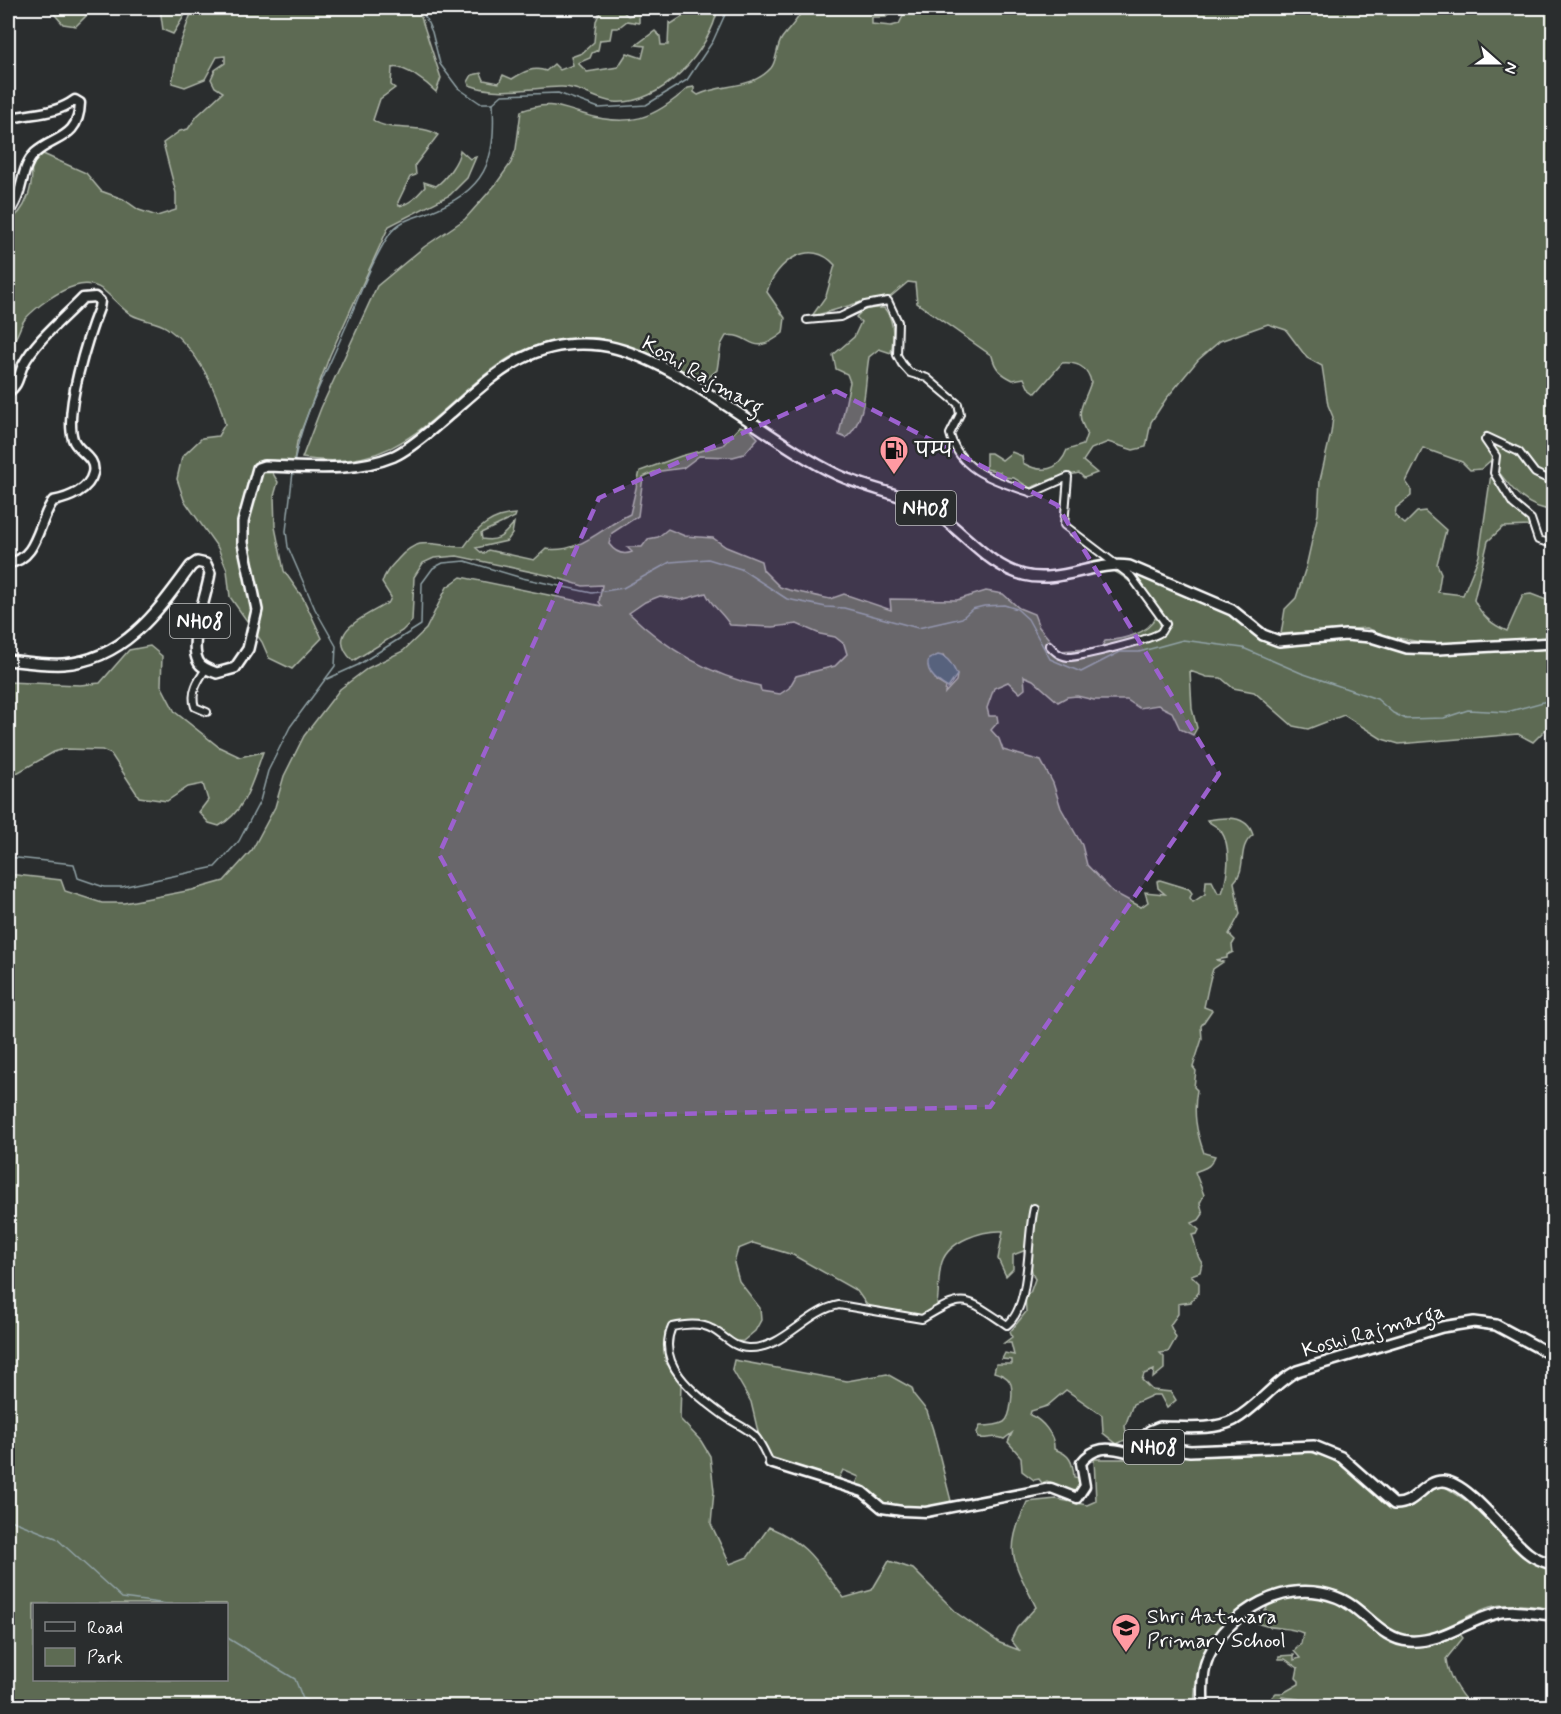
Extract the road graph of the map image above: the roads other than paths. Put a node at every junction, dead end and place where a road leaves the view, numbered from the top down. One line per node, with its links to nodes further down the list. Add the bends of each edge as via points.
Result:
1 (8, 119): 2 (street, via 47,114 75,100 80,103 72,128 28,163 21,191)
2 (8, 213)
3 (807, 320): 8 (street, via 840,317 865,305 888,301 898,322 897,354 902,364 910,373 927,378 958,404 960,414 950,434 962,461 971,470 1032,493 1068,477 1064,525)
4 (8, 392): 7 (street, via 19,381 22,366 32,351 83,298 95,297 99,308 83,348 71,427 77,447 90,458 93,475 74,494 53,501 28,551 20,560)
5 (1554, 483): 6 (street, via 1535,473 1519,452 1495,439 1485,440 1494,450 1494,473 1513,504 1531,519 1538,540)
6 (1554, 544)
7 (8, 563)
8 (1114, 564): 9 (main road, Koshi Rajmarg / NH08, via 1141,570 1232,610 1263,635 1279,641 1346,635 1371,637 1407,648 1438,649); 10 (street, via 1131,576 1152,602 1166,624 1160,632 1091,654 1067,657); 12 (main road, Koshi Rajmarg / NH08, via 1061,577 1015,572 936,513 839,476 676,375 633,353 602,345 559,346 523,356 497,372 430,432 397,454 368,465 264,466 256,472 243,522 243,543 257,610 248,649 235,669 217,674)
9 (1554, 643)
10 (1049, 645)
11 (8, 660): 12 (main road, NH08, via 63,664 91,658 122,644 139,631 197,562 206,564 210,573 195,651)
12 (206, 669): 13 (street, via 196,683 194,703)
13 (207, 712)
14 (1034, 1208): 17 (street, via 1022,1303 1015,1319 1007,1325 970,1300 950,1302 922,1319 839,1305 826,1307 774,1342 750,1349 734,1345 711,1328 689,1323 672,1327 667,1353 672,1368 723,1415 755,1436)
15 (1554, 1356): 16 (main road, Koshi Rajmarga / NH08, via 1490,1323 1442,1327 1297,1371 1225,1424)
16 (1150, 1431): 17 (street, via 1127,1452 1107,1447 1089,1452 1081,1463 1085,1486 1077,1498 1051,1488 926,1512 882,1508 863,1492); 18 (main road, NH08, via 1151,1446 1190,1451 1314,1446 1341,1457 1394,1504 1406,1503 1436,1481 1451,1482 1528,1554)
17 (770, 1463)
18 (1554, 1565)
19 (1554, 1615): 20 (main road, via 1497,1613 1438,1638 1403,1641 1387,1634 1364,1613 1337,1597 1303,1590 1283,1595 1250,1606 1223,1632 1207,1659)
20 (1203, 1707)

